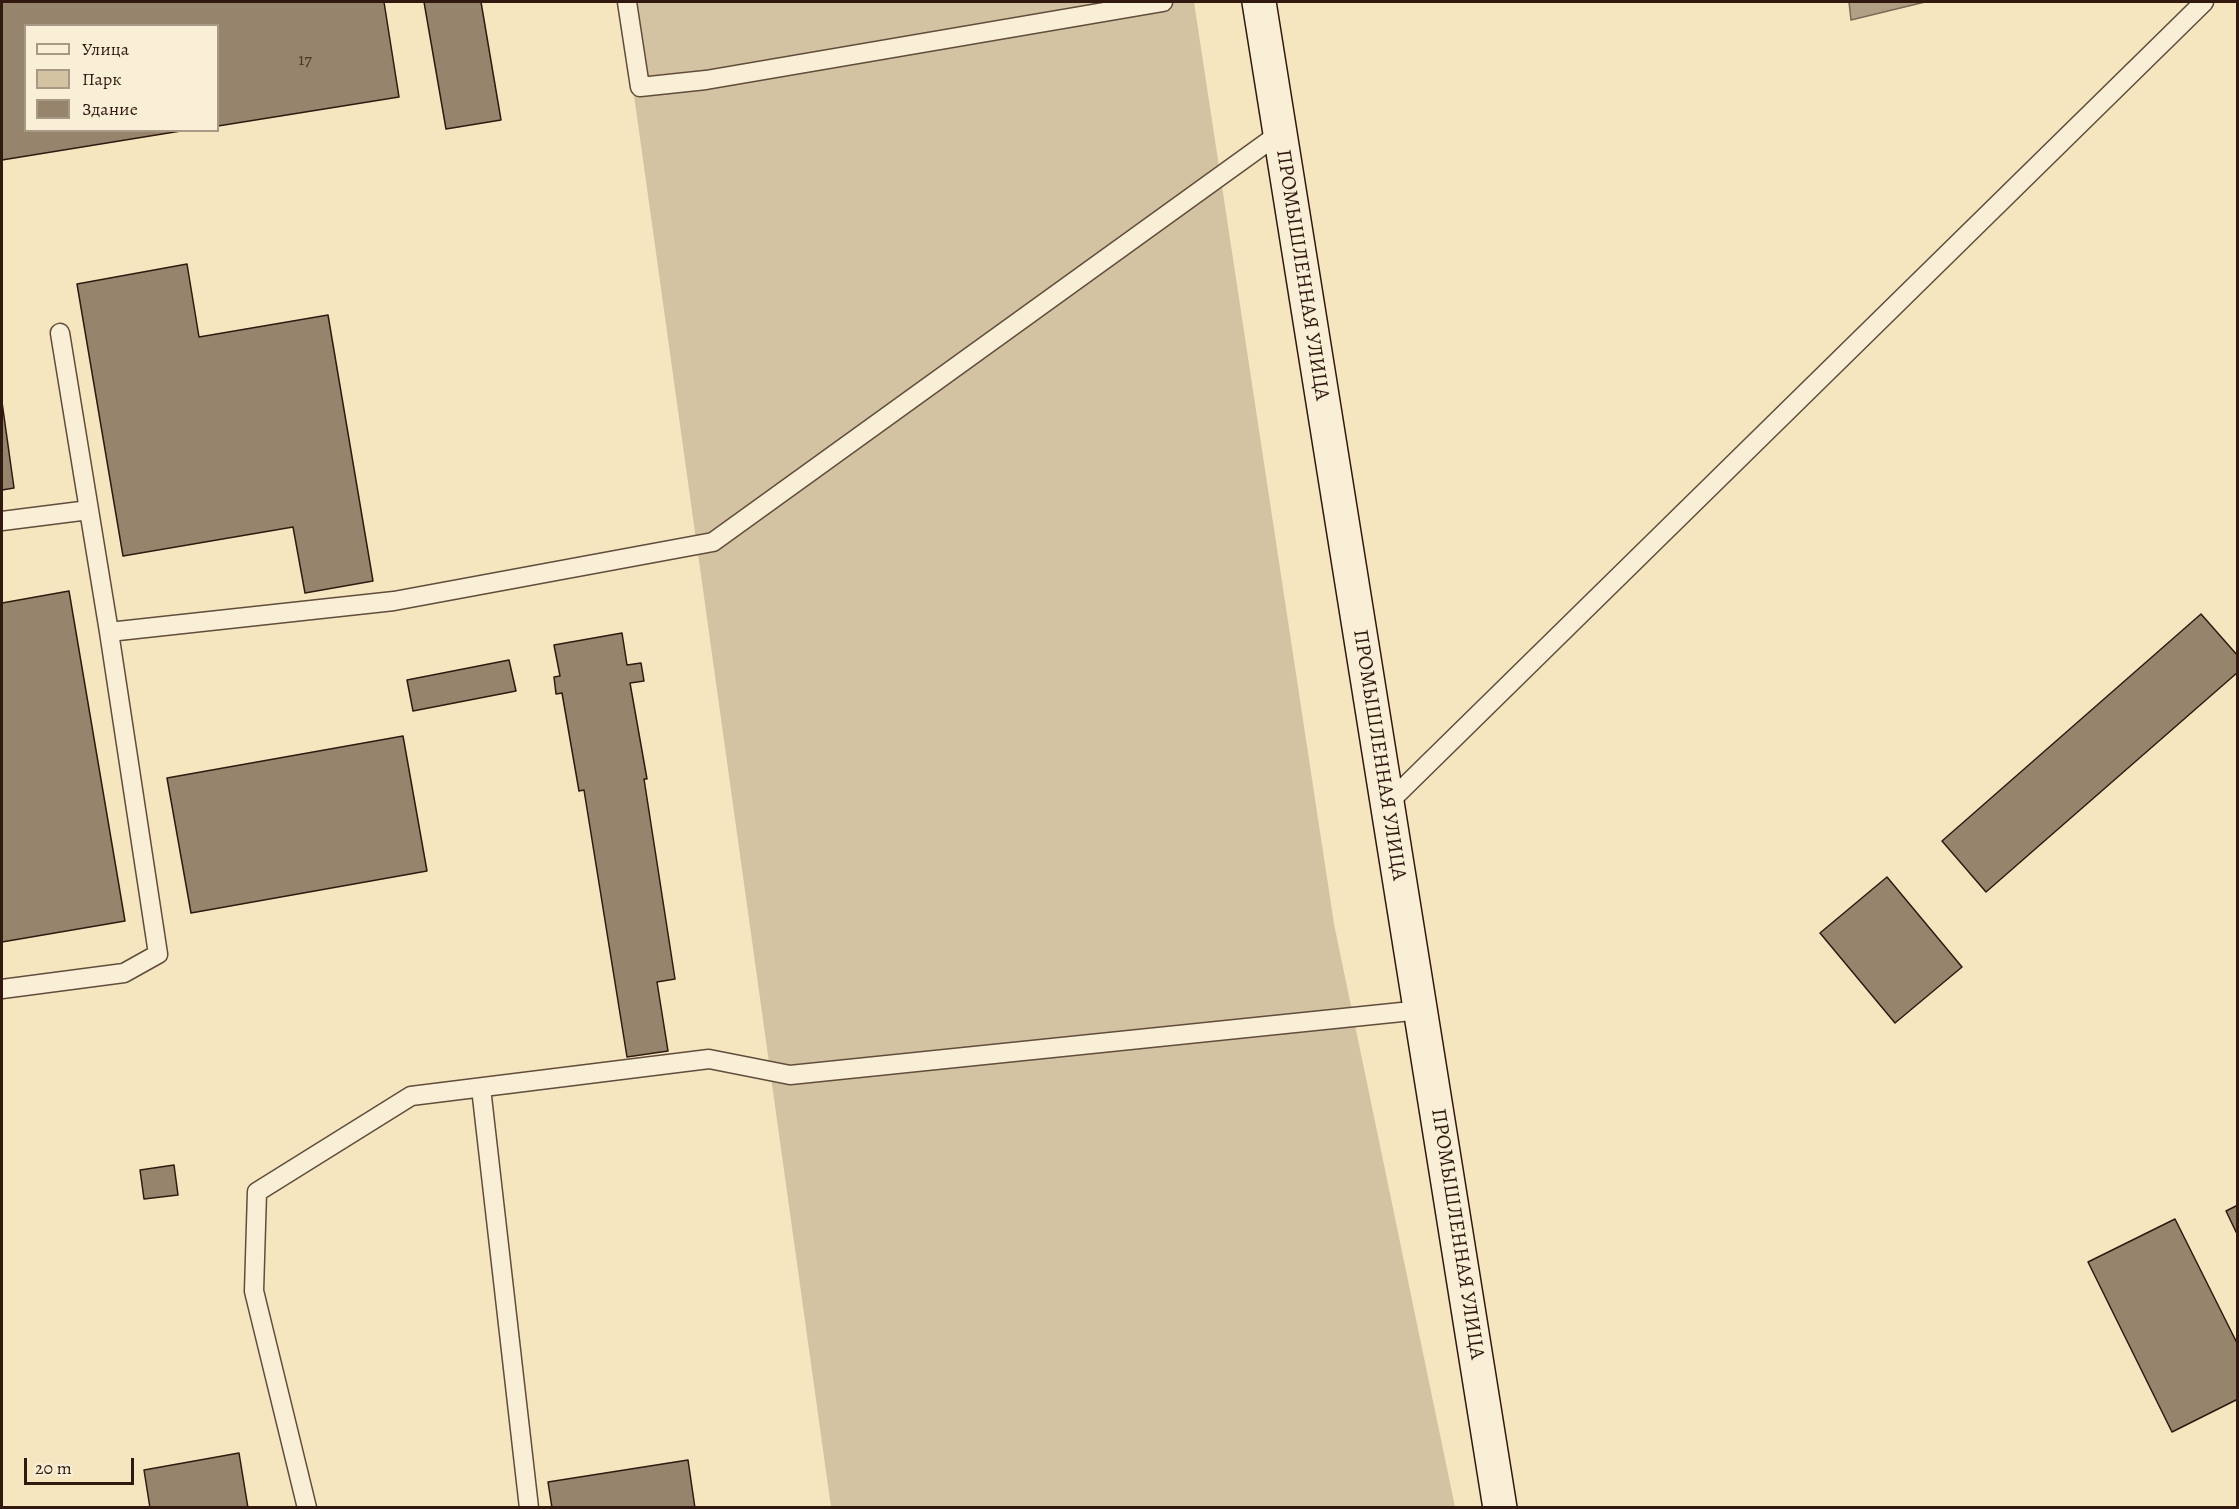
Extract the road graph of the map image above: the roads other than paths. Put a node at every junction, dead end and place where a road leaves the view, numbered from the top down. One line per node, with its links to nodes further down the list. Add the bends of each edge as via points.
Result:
1 (627, 2): 2 (lane, via 640,87 706,80)
2 (1163, 2)
3 (1259, 2): 5 (street, ПРОМЫШЛЕННАЯ УЛИЦА)
4 (2204, 2): 10 (lane)
5 (1280, 133): 9 (lane, via 713,542 393,601); 10 (street, ПРОМЫШЛЕННАЯ УЛИЦА)
6 (60, 333): 7 (lane)
7 (89, 510): 8 (lane); 9 (lane)
8 (2, 521)
9 (109, 632): 11 (lane, via 158,954 124,973)
10 (1387, 804): 12 (street, ПРОМЫШЛЕННАЯ УЛИЦА)
11 (2, 989)
12 (1421, 1010): 13 (lane, via 790,1075 709,1059); 16 (street, ПРОМЫШЛЕННАЯ УЛИЦА)
13 (481, 1088): 14 (lane, via 411,1096 258,1192 254,1291); 15 (lane)
14 (307, 1508)
15 (529, 1508)
16 (1500, 1508)

